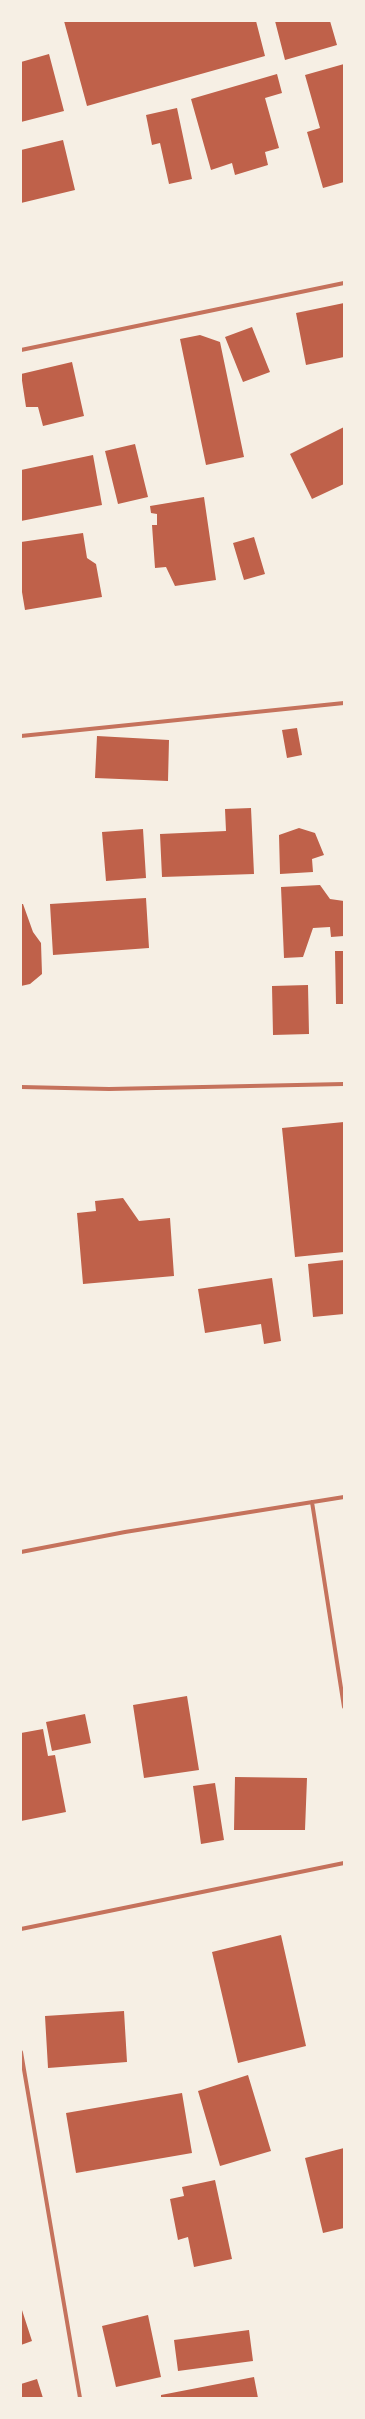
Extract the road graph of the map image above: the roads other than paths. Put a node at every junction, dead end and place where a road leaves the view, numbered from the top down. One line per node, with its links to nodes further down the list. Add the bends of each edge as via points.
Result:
1 (344, 283): 2 (street)
2 (21, 350)
3 (344, 703): 4 (street)
4 (21, 736)
5 (344, 1084): 6 (street, via 108,1089)
6 (21, 1087)
7 (344, 1497): 8 (street)
8 (312, 1502): 9 (street, via 125,1532); 10 (street)
9 (21, 1552)
10 (344, 1707)
11 (344, 1863): 12 (street)
12 (21, 1929)
13 (21, 2052): 14 (street)
14 (80, 2398)

